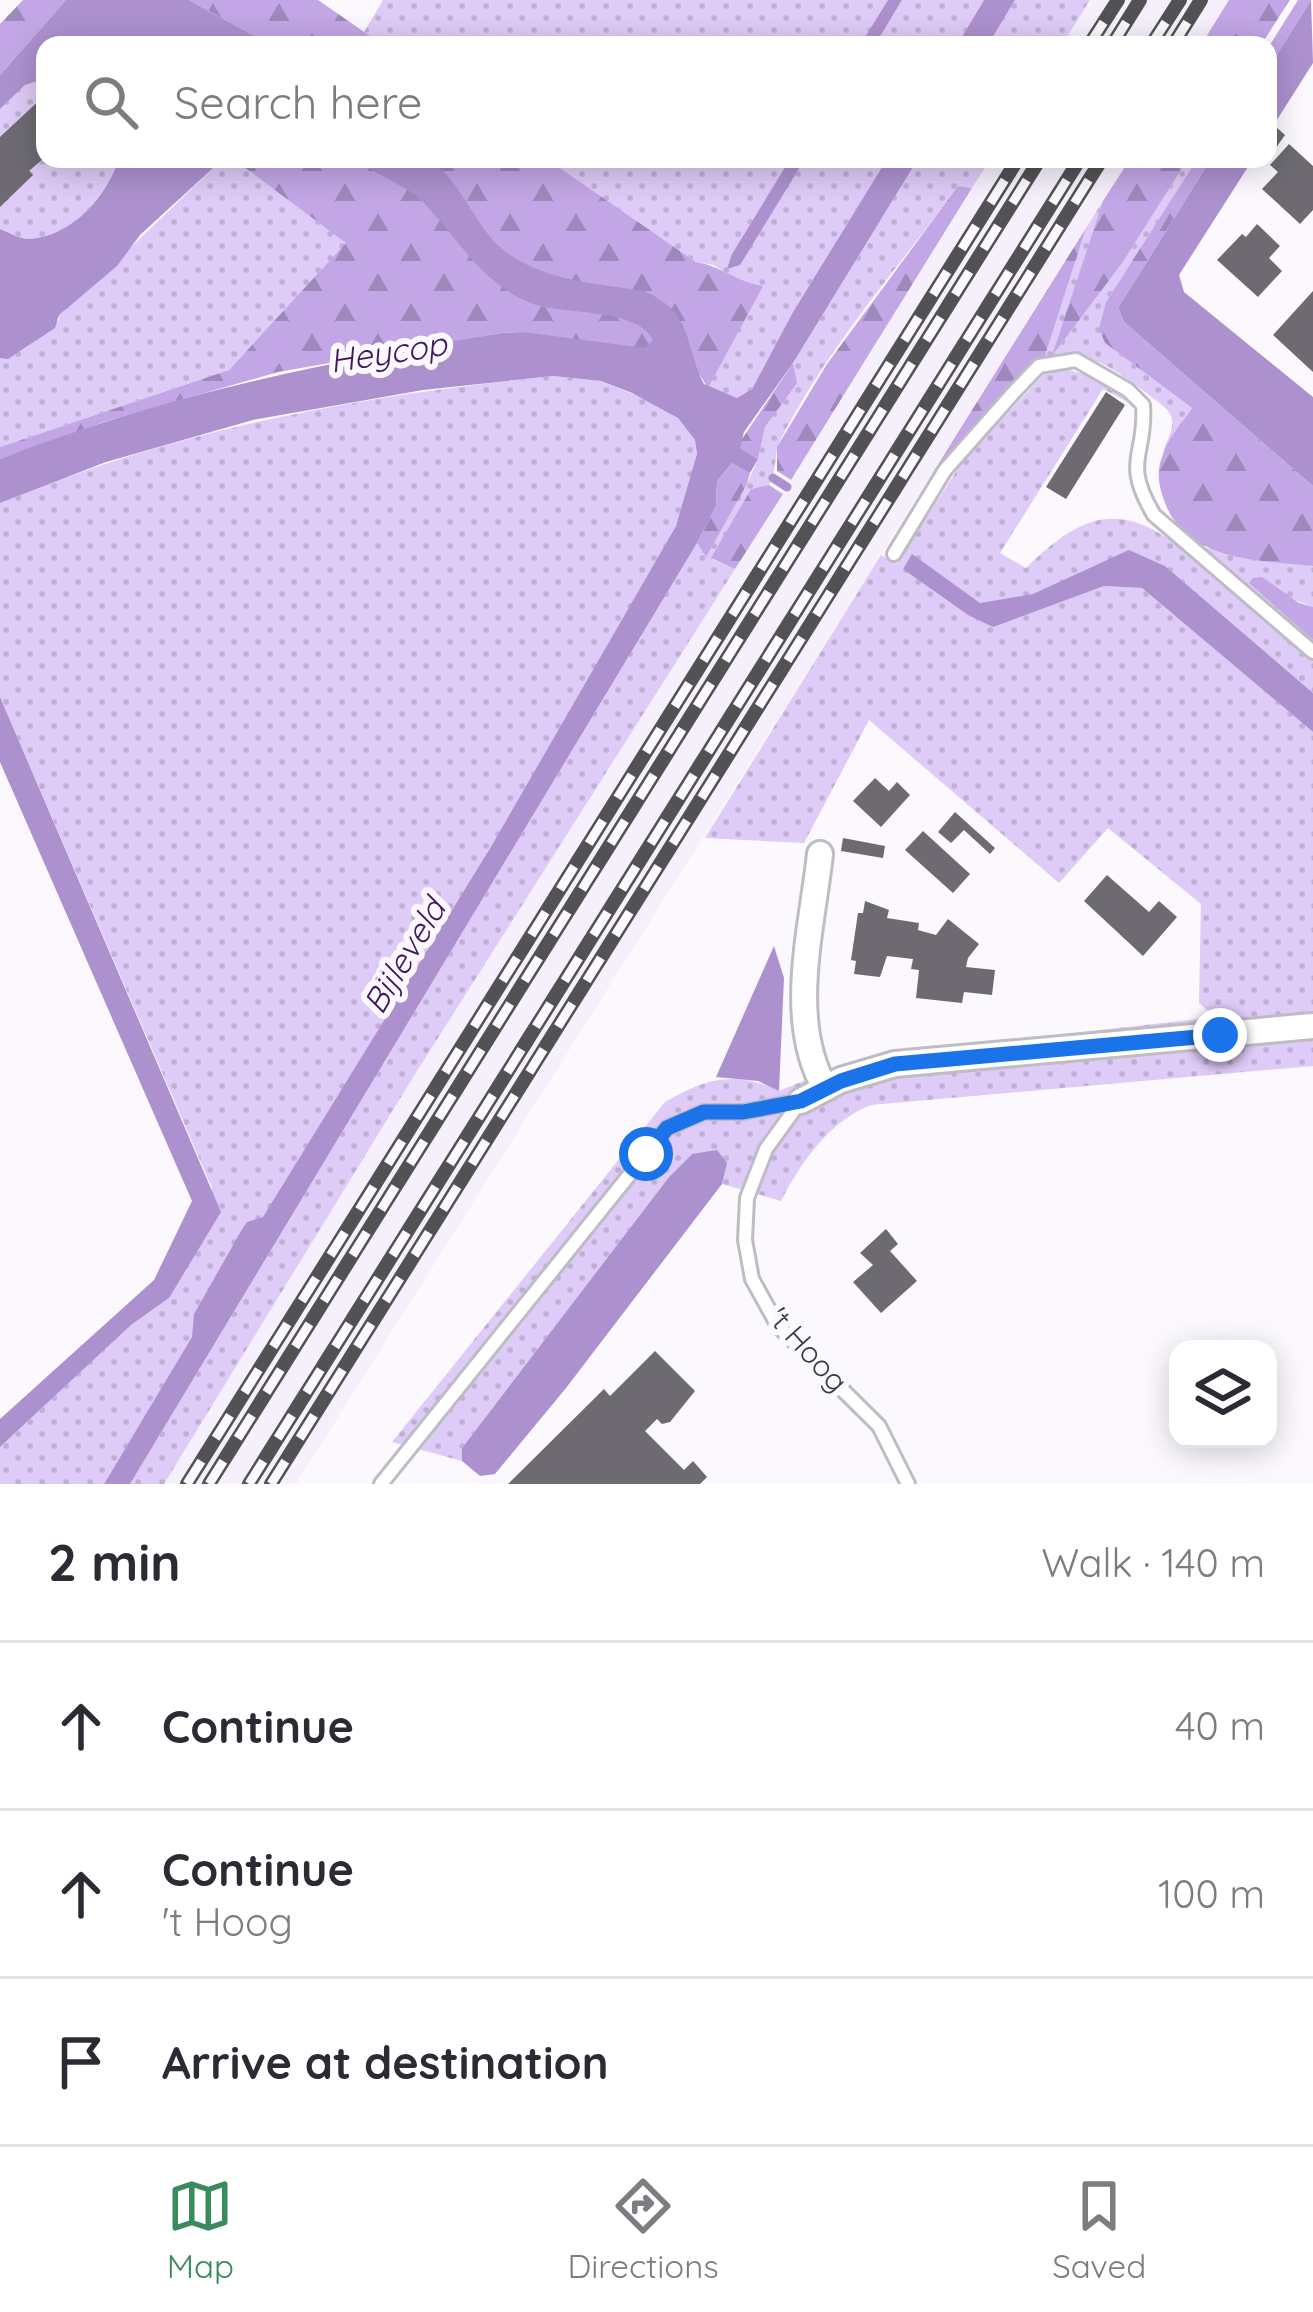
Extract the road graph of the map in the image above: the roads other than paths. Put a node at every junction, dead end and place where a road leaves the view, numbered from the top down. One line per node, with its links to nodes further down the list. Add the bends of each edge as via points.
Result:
1 (894, 554): 2 (lane, via 945,470 1015,391 1039,367 1076,360 1143,405 1138,488 1154,515)
2 (1313, 652)
3 (820, 854): 5 (street, via 805,1034)
4 (1313, 1026): 5 (street, 't Hoog, via 895,1064)
5 (825, 1088): 6 (street, 't Hoog)
6 (801, 1101): 7 (lane, via 704,1112 667,1128); 8 (lane, 't Hoog, via 766,1149 747,1198 752,1279 778,1326 879,1426)
7 (381, 1484)
8 (908, 1484)

